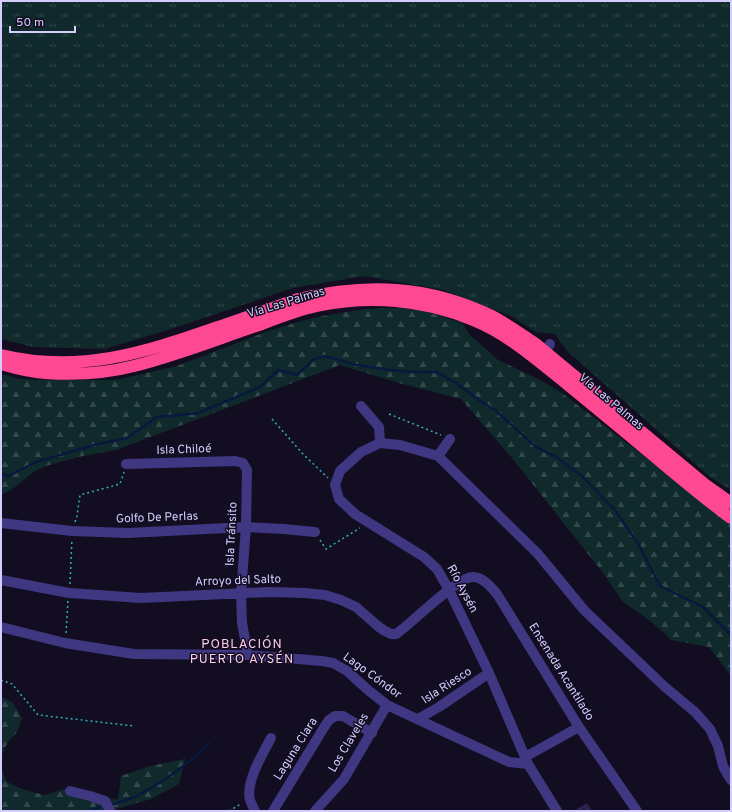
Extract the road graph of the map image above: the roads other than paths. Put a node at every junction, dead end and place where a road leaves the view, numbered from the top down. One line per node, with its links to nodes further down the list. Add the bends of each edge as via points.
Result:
1 (1, 355): 9 (highway, Vía Las Palmas, via 25,360 62,362 100,360 180,340 298,299 374,288 420,293 476,309 548,347 658,445)
2 (1, 364): 10 (highway, Vía Las Palmas, via 44,373 110,370 172,354 317,306 372,300 424,305 474,320 518,346)
3 (361, 406): 5 (street, via 378,427)
4 (450, 439): 6 (street)
5 (380, 443): 6 (street, via 400,445); 15 (street, Río Aysén, via 362,452 340,471 335,485 339,499 355,514 424,557 438,570)
6 (438, 456): 26 (street, via 538,554 584,610 695,712 710,729 723,766)
7 (243, 463): 8 (street, Isla Chiloé, via 235,461); 12 (street, Isla Tránsito, via 247,470)
8 (126, 464)
9 (731, 503)
10 (731, 518)
11 (1, 522): 12 (street, Golfo De Perlas, via 72,532 128,534)
12 (246, 527): 13 (street, Golfo De Perlas); 16 (street, Isla Tránsito)
13 (315, 532)
14 (1, 580): 16 (street, Arroyo del Salto, via 69,593 141,598)
15 (449, 590): 16 (street, Arroyo del Salto, via 396,634 379,627 356,607 325,595); 19 (street, Río Aysén); 22 (street, Ensenada Acantilado, via 464,579 472,577 488,583)
16 (241, 592): 18 (street, Isla Tránsito, via 242,623)
17 (1, 627): 18 (street, Lago Cóndor, via 65,643 134,654)
18 (248, 655): 20 (street, Lago Cóndor, via 333,663)
19 (489, 674): 21 (street, Isla Riesco); 25 (street, Río Aysén)
20 (387, 705): 21 (street, Lago Cóndor); 23 (street, Los Claveles)
21 (418, 719): 25 (street, Lago Cóndor, via 509,762)
22 (579, 727): 25 (street); 33 (street, Ensenada Acantilado)
23 (372, 733): 30 (street, Laguna Clara, via 342,716 335,716 329,720); 31 (street, Los Claveles, via 344,779)
24 (271, 738): 29 (street, via 250,782 249,799)
25 (527, 761): 32 (street, Río Aysén)
26 (731, 780)
27 (70, 791): 28 (street, via 105,801)
28 (110, 811)
29 (255, 811)
30 (273, 811)
31 (315, 811)
32 (557, 811)
33 (637, 811)

